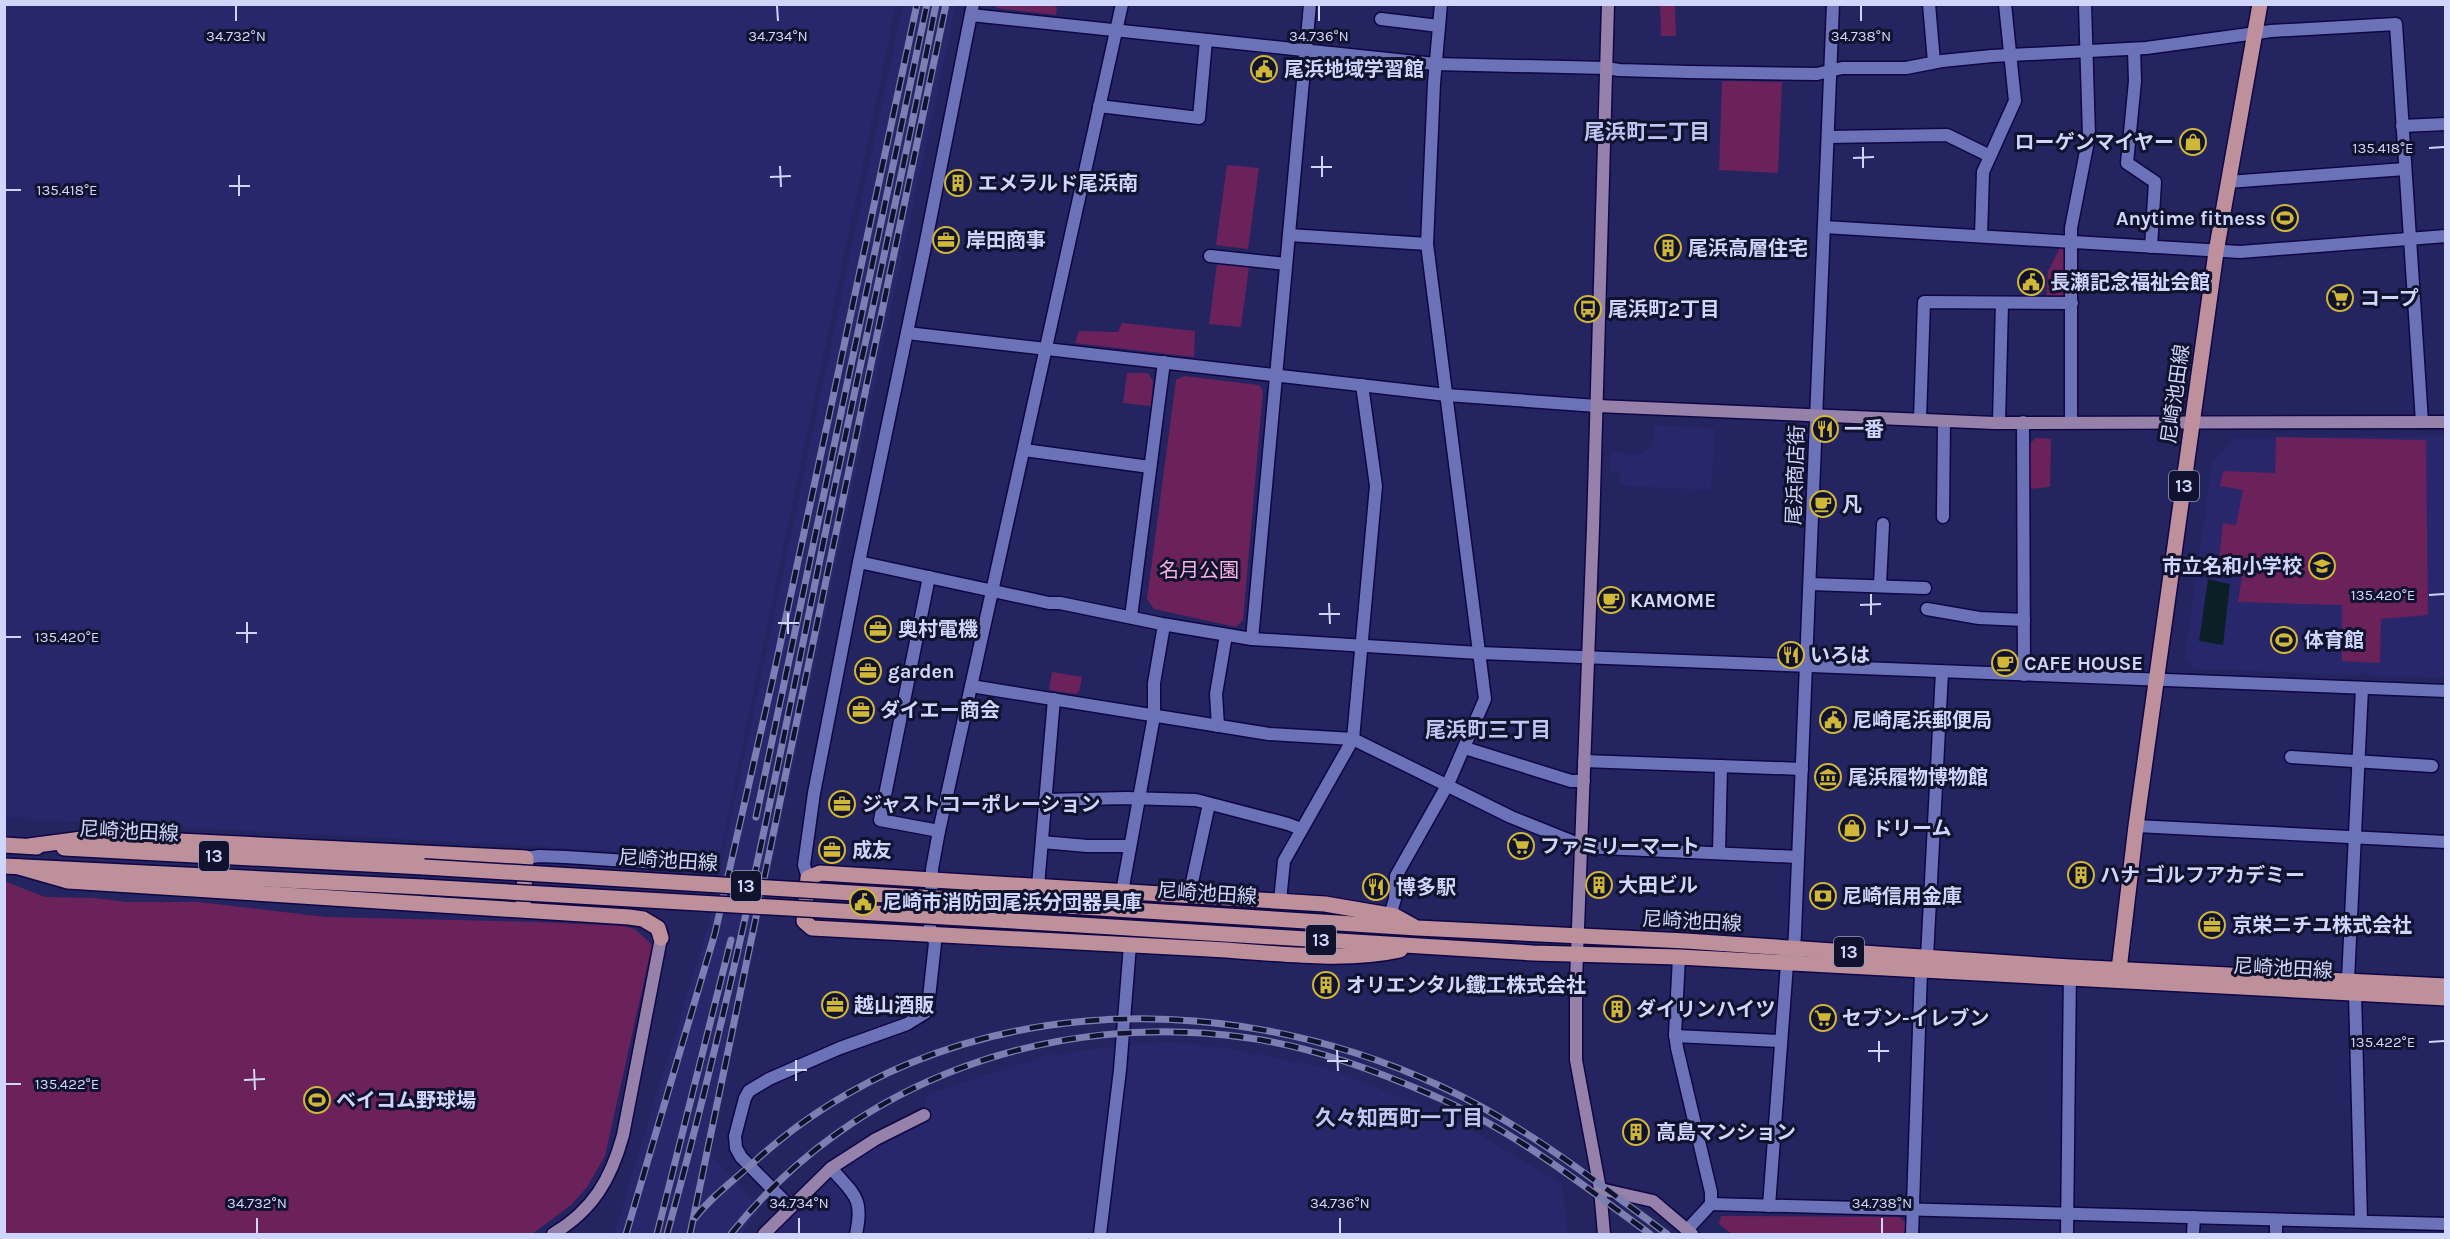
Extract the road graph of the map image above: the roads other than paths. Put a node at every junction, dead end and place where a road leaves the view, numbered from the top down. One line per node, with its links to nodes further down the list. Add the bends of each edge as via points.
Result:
1 (1122, 4): 13 (street)
2 (1311, 4): 17 (street)
3 (1441, 4): 12 (street)
4 (1608, 4): 22 (street)
5 (1833, 4): 23 (street, 尾浜商店街)
6 (1929, 4): 20 (street)
7 (2005, 4): 19 (street)
8 (2085, 4): 18 (street)
9 (2260, 4): 14 (main road, 尼崎池田線 / 13)
10 (972, 10): 13 (street); 44 (street)
11 (1381, 19): 12 (street)
12 (1439, 26): 21 (street)
13 (1116, 32): 15 (street); 24 (street)
14 (2255, 34): 16 (street); 26 (street, via 2396,24); 30 (main road, 尼崎池田線 / 13)
15 (1206, 40): 17 (street); 24 (street, via 1199,118)
16 (2134, 49): 18 (street); 38 (street, via 2127,163 2155,182)
17 (1306, 51): 21 (street); 32 (street)
18 (2087, 51): 19 (street); 36 (street, via 2089,136 2071,228)
19 (2009, 55): 20 (street); 28 (street, via 2015,101)
20 (1934, 62): 23 (street, via 1906,68)
21 (1435, 64): 22 (street); 37 (street)
22 (1606, 68): 23 (street, via 1817,74); 50 (street)
23 (1830, 71): 27 (street, 尾浜商店街)
24 (1099, 106): 45 (street)
25 (2445, 124): 26 (street)
26 (2402, 126): 29 (street)
27 (1828, 137): 28 (street, via 1947,135); 31 (street, 尾浜商店街)
28 (1990, 156): 33 (street, via 1983,172)
29 (2405, 169): 30 (street); 35 (street)
30 (2228, 182): 39 (main road, 尼崎池田線 / 13)
31 (1824, 226): 33 (street); 51 (street, 尾浜商店街)
32 (1289, 235): 37 (street); 41 (street)
33 (1981, 236): 36 (street)
34 (2445, 236): 35 (street)
35 (2409, 239): 39 (street); 57 (street)
36 (2072, 242): 38 (street); 43 (street)
37 (1426, 244): 49 (street)
38 (2151, 247): 39 (street)
39 (2216, 252): 59 (main road, 尼崎池田線 / 13)
40 (1210, 256): 41 (street)
41 (1286, 264): 47 (street)
42 (2002, 303): 43 (street); 52 (street, via 1924,302); 54 (street)
43 (2072, 303): 56 (street)
44 (907, 333): 45 (street); 64 (street)
45 (1046, 349): 46 (street); 60 (street)
46 (1164, 362): 47 (street); 61 (street)
47 (1276, 375): 48 (street); 75 (street)
48 (1362, 385): 49 (street); 76 (street, via 1376,486)
49 (1447, 395): 50 (street); 77 (street)
50 (1597, 406): 51 (street); 78 (street)
51 (1817, 415): 52 (street); 66 (street, 尾浜商店街)
52 (1920, 419): 53 (street)
53 (1944, 421): 54 (street); 62 (street)
54 (1999, 422): 55 (street)
55 (2023, 422): 56 (street); 72 (street)
56 (2071, 422): 59 (street)
57 (2422, 422): 58 (street); 59 (street)
58 (2445, 422)
59 (2192, 423): 82 (main road, 尼崎池田線 / 13)
60 (1024, 450): 61 (street); 69 (street)
61 (1150, 467): 71 (street)
62 (1943, 517)
63 (1883, 524): 67 (street)
64 (859, 562): 65 (street); 117 (street, via 814,793 804,865)
65 (928, 578): 69 (street); 104 (street, via 880,820)
66 (1810, 584): 67 (street); 79 (street, 尾浜商店街)
67 (1880, 585): 68 (street)
68 (1925, 588)
69 (992, 592): 71 (street); 83 (street)
70 (1927, 609): 72 (street, via 1979,618)
71 (1131, 617): 73 (street)
72 (2024, 620): 81 (street)
73 (1164, 625): 74 (street); 87 (street, via 1154,683)
74 (1226, 635): 75 (street); 88 (street, via 1216,694)
75 (1251, 639): 76 (street)
76 (1361, 646): 77 (street); 89 (street)
77 (1479, 654): 78 (street); 90 (street, via 1484,704)
78 (1589, 658): 79 (street); 92 (street)
79 (1806, 667): 80 (street); 96 (street, 尾浜商店街)
80 (1942, 672): 81 (street); 134 (street)
81 (2024, 675): 82 (street)
82 (2157, 681): 84 (street); 102 (main road, 尼崎池田線 / 13)
83 (971, 686): 86 (street); 104 (street)
84 (2362, 688): 85 (street); 93 (street)
85 (2445, 691)
86 (1054, 699): 87 (street); 100 (street)
87 (1154, 716): 88 (street); 99 (street)
88 (1218, 726): 89 (street, via 1286,736)
89 (1353, 739): 98 (street); 103 (street)
90 (1466, 748): 97 (street, via 1571,781); 98 (street)
91 (2291, 757): 93 (street)
92 (1584, 760): 94 (street); 97 (street)
93 (2358, 761): 95 (street); 105 (street)
94 (1721, 766): 96 (street); 112 (street)
95 (2432, 766)
96 (1802, 769): 113 (street, 尾浜商店街)
97 (1584, 781): 111 (street)
98 (1448, 784): 111 (street, via 1511,817); 124 (street, via 1396,876)
99 (1138, 799): 100 (street); 101 (street, via 1196,800); 110 (street)
100 (1045, 800): 106 (street)
101 (1209, 804): 103 (street); 121 (street)
102 (2136, 826): 105 (street); 137 (main road, 尼崎池田線 / 13)
103 (1301, 829): 122 (street, via 1282,866)
104 (939, 831): 118 (street)
105 (2354, 837): 107 (street); 139 (street)
106 (1042, 842): 110 (street); 119 (street)
107 (2445, 842)
108 (4, 845): 109 (main road, 尼崎池田線 / 13)
109 (29, 846): 114 (main road, via 97,837); 125 (main road, 尼崎池田線 / 13, bridge)
110 (1130, 846): 120 (street)
111 (1581, 846): 112 (street); 127 (street)
112 (1719, 853): 113 (street)
113 (1798, 857): 131 (street, 尾浜商店街)
114 (526, 858): 115 (street); 123 (main road)
115 (674, 864)
116 (12, 867): 123 (main road, via 68,881); 130 (main road, 尼崎池田線 / 13, bridge, via 423,887)
117 (808, 878): 118 (main road, via 820,873); 126 (main road, via 804,921 812,928)
118 (933, 880): 119 (main road); 126 (street)
119 (1038, 886): 120 (main road)
120 (1122, 892): 121 (main road)
121 (1189, 896): 122 (main road)
122 (1280, 902): 124 (main road, via 1325,904)
123 (523, 912): 128 (main road, via 643,919 658,928)
124 (1390, 915): 125 (main road)
125 (1417, 928): 127 (main road, 尼崎池田線 / 13)
126 (931, 933): 129 (main road); 148 (street, via 935,943 925,1013 907,1024 769,1079 745,1098 735,1136 736,1148)
127 (1578, 935): 131 (main road, 尼崎池田線 / 13); 132 (street)
128 (661, 938): 156 (street, via 615,1165 591,1203 569,1225)
129 (1130, 945): 130 (main road, via 1338,956 1377,955); 159 (street)
130 (1417, 946): 132 (main road, 尼崎池田線 / 13)
131 (1794, 948): 134 (main road, 尼崎池田線 / 13); 135 (street)
132 (1577, 955): 133 (main road, 尼崎池田線 / 13); 145 (street, via 1576,1060)
133 (1679, 957): 135 (main road, 尼崎池田線 / 13); 141 (street)
134 (1924, 963): 135 (main road, 尼崎池田線 / 13); 136 (main road, 尼崎池田線 / 13); 149 (street)
135 (1786, 964): 142 (street)
136 (2070, 972): 137 (main road, 尼崎池田線 / 13); 150 (street)
137 (2119, 975): 139 (main road, 尼崎池田線 / 13)
138 (2445, 986): 139 (main road, 尼崎池田線 / 13)
139 (2351, 987): 140 (main road, 尼崎池田線 / 13); 153 (street)
140 (2445, 998)
141 (1675, 1036): 142 (street); 146 (street)
142 (1779, 1041): 147 (street)
143 (924, 1115): 144 (street, via 876,1138)
144 (831, 1168): 148 (street); 158 (street, via 860,1206)
145 (1600, 1189): 155 (street, via 1653,1201); 160 (street)
146 (1711, 1204): 147 (street); 155 (street)
147 (1769, 1206): 149 (street)
148 (790, 1207): 157 (street)
149 (1913, 1210): 150 (street); 161 (street)
150 (2067, 1213): 151 (street); 162 (street)
151 (2194, 1217): 152 (street); 163 (street)
152 (2276, 1220): 153 (street); 164 (street)
153 (2361, 1221): 154 (street)
154 (2445, 1224)
155 (1690, 1232)
156 (553, 1234)
157 (764, 1234)
158 (856, 1234)
159 (1100, 1234)
160 (1604, 1234)
161 (1912, 1234)
162 (2067, 1234)
163 (2193, 1234)
164 (2276, 1234)

